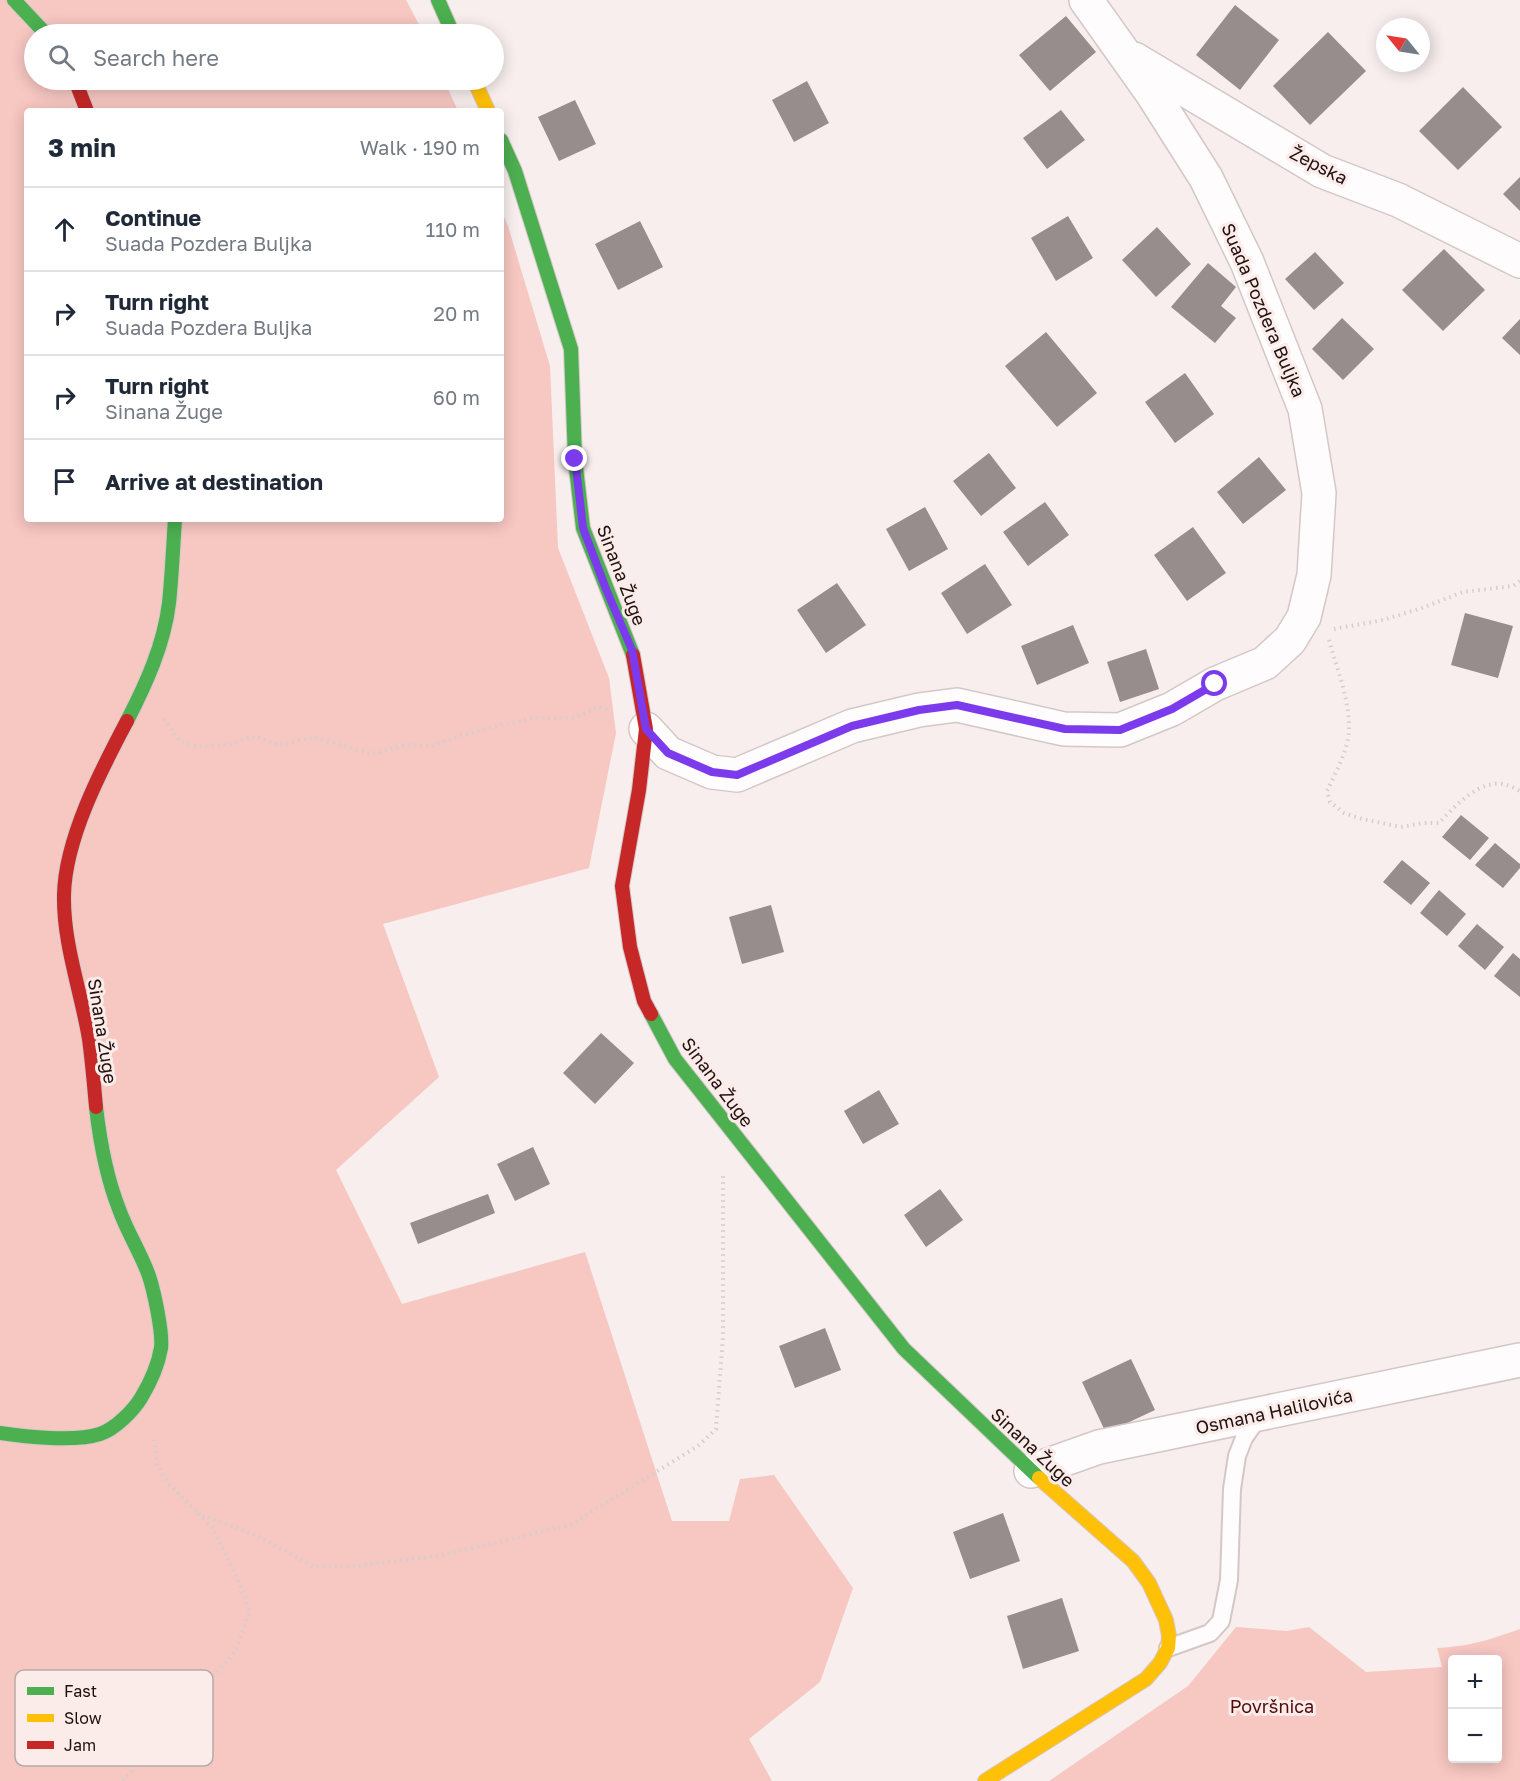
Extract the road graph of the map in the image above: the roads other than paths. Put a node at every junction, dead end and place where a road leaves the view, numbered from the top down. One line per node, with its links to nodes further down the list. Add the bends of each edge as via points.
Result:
1 (14, 0): 4 (main road)
2 (438, 0): 5 (main road)
3 (1086, 0): 6 (street, Suada Pozdera Buljka)
4 (37, 24)
5 (449, 24)
6 (1126, 54): 12 (street, Žepska, via 1322,171 1398,200); 14 (street, Suada Pozdera Buljka, via 1206,178 1247,262 1305,409 1319,493 1318,516 1314,575 1304,617 1290,640 1265,663 1120,730 1065,729 957,705 852,726 737,775 712,772 668,753)
7 (79, 90): 9 (main road)
8 (479, 90): 10 (main road)
9 (86, 108)
10 (487, 108)
11 (504, 147): 14 (main road, Sinana Žuge, via 572,349 575,459 583,528 632,650)
12 (1520, 261)
13 (175, 522): 17 (main road, Sinana Žuge, via 169,605 155,661 72,844 64,895 68,937 90,1040 107,1174 149,1276 161,1347 151,1382 132,1412 101,1434 68,1438)
14 (646, 729): 18 (main road, Sinana Žuge, via 622,885 630,947 644,1001 675,1059 904,1349)
15 (1520, 1360): 16 (street, Osmana Halilovića)
16 (1261, 1414): 18 (street, Osmana Halilovića, via 1099,1447); 19 (lane, via 1237,1456 1229,1580 1221,1621 1210,1633)
17 (0, 1433)
18 (1031, 1471): 19 (main road, Sinana Žuge, via 1133,1561 1149,1583 1166,1620)
19 (1168, 1648): 20 (main road, via 1146,1679)
20 (985, 1781)

